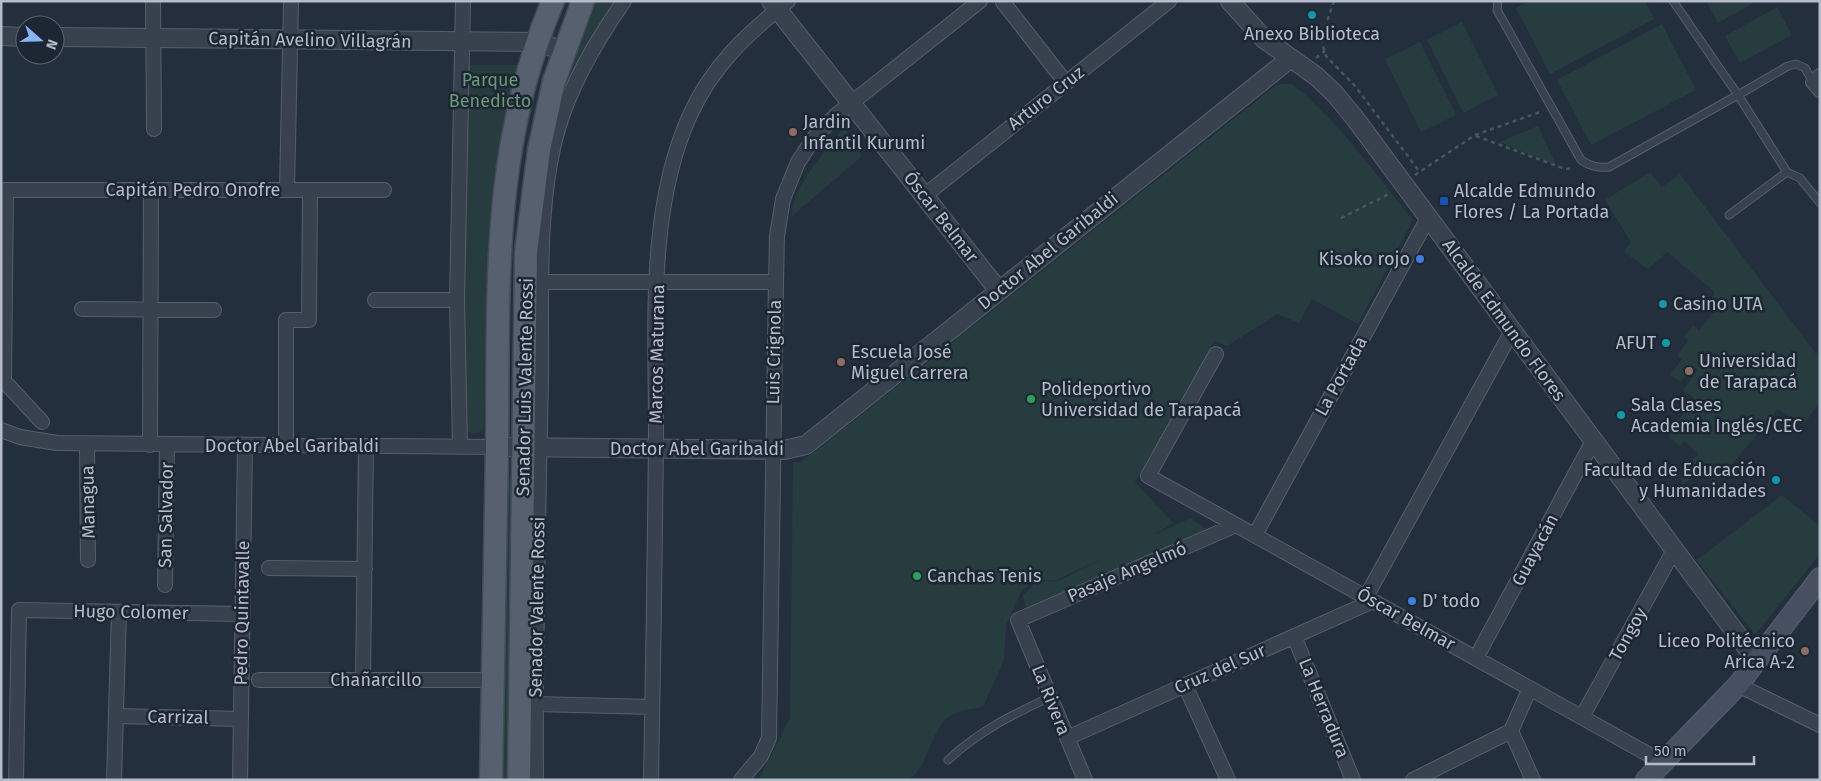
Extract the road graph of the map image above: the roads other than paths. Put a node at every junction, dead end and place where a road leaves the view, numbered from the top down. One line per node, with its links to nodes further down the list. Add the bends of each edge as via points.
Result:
1 (153, 1): 17 (street)
2 (291, 1): 18 (street)
3 (463, 1): 19 (street)
4 (553, 1): 20 (main road, Senador Luis Valente Rossi)
5 (582, 1): 21 (main road, Senador Luis Valente Rossi)
6 (624, 1): 38 (street, Senador Valente Rossi, via 575,86 558,128 549,171)
7 (980, 1): 26 (street, Luis Crignola)
8 (1169, 1): 23 (street, Arturo Cruz)
9 (1230, 1): 22 (street, Alcalde Edmundo Flores, via 1259,34)
10 (1498, 1): 25 (lane, via 1497,10 1550,108 1581,160 1590,166 1609,167)
11 (1673, 1): 25 (lane)
12 (1003, 2): 23 (street)
13 (779, 4): 26 (street, Óscar Belmar); 39 (street, Marcos Maturana, via 723,60 689,116 665,191)
14 (1, 36): 15 (street)
15 (15, 37)
16 (65, 37): 17 (street, Capitán Avelino Villagrán)
17 (154, 38): 18 (street, Capitán Avelino Villagrán); 27 (street)
18 (291, 39): 19 (street, Capitán Avelino Villagrán); 31 (street)
19 (463, 41): 20 (street, Capitán Avelino Villagrán); 43 (street)
20 (537, 42): 21 (street, Capitán Avelino Villagrán); 59 (main road, Senador Luis Valente Rossi, via 516,118 502,204 497,306)
21 (564, 50): 60 (main road, Senador Luis Valente Rossi, via 539,150 526,252)
22 (1291, 58): 37 (street, Alcalde Edmundo Flores, via 1336,94); 41 (street, Doctor Abel Garibaldi)
23 (1066, 83): 34 (street, Arturo Cruz)
24 (1817, 83): 25 (lane, via 1805,68 1796,64)
25 (1738, 95): 28 (lane)
26 (851, 103): 34 (street, Óscar Belmar); 40 (street, Luis Crignola, via 814,138 792,175 778,223)
27 (154, 129)
28 (1787, 172): 35 (lane, via 1800,178); 36 (lane)
29 (4, 190): 30 (street, Capitán Pedro Onofre); 49 (street, via 4,381)
30 (150, 190): 31 (street, Capitán Pedro Onofre); 45 (street)
31 (287, 190): 32 (street, Capitán Pedro Onofre)
32 (310, 190): 33 (street, Capitán Pedro Onofre); 56 (street, via 309,320 286,320)
33 (384, 190)
34 (924, 196): 41 (street, Óscar Belmar)
35 (1820, 203)
36 (1729, 215)
37 (1428, 218): 47 (street, Alcalde Edmundo Flores); 64 (street, La Portada)
38 (542, 282): 39 (street); 60 (street, Senador Valente Rossi)
39 (657, 282): 40 (street); 61 (street, Marcos Maturana)
40 (776, 282): 62 (street, Luis Crignola)
41 (999, 291): 62 (street, Doctor Abel Garibaldi, via 806,445 792,450)
42 (374, 300): 43 (street)
43 (457, 300): 58 (street)
44 (82, 309): 45 (street)
45 (150, 310): 46 (street); 53 (street)
46 (214, 310)
47 (1512, 331): 51 (street, Alcalde Edmundo Flores); 71 (street)
48 (1216, 354): 63 (street, Óscar Belmar, via 1148,476)
49 (42, 422)
50 (1, 430): 52 (street, Doctor Abel Garibaldi, via 39,441)
51 (1593, 441): 65 (street, Alcalde Edmundo Flores); 76 (street, Guayacán)
52 (87, 444): 53 (street, Doctor Abel Garibaldi); 66 (street, Managua)
53 (150, 444): 54 (street, Doctor Abel Garibaldi)
54 (166, 445): 55 (street, Doctor Abel Garibaldi); 70 (street, San Salvador)
55 (245, 445): 56 (street, Doctor Abel Garibaldi); 73 (street, Pedro Quintavalle)
56 (286, 446): 57 (street, Doctor Abel Garibaldi)
57 (366, 446): 58 (street, Doctor Abel Garibaldi); 68 (street)
58 (460, 447): 59 (street, Doctor Abel Garibaldi)
59 (497, 447): 60 (street, Doctor Abel Garibaldi); 80 (main road, Senador Luis Valente Rossi)
60 (532, 447): 61 (street, Doctor Abel Garibaldi); 85 (street, Senador Valente Rossi); 99 (main road, Senador Luis Valente Rossi)
61 (656, 449): 62 (street, Doctor Abel Garibaldi); 86 (street, Marcos Maturana)
62 (772, 450): 102 (street, Luis Crignola, via 769,738 761,756)
63 (1236, 525): 64 (street, Óscar Belmar); 74 (street, Pasaje Angelmó)
64 (1255, 535): 71 (street, Óscar Belmar)
65 (1674, 550): 77 (street, Alcalde Edmundo Flores); 88 (street, Tongoy)
66 (88, 560)
67 (269, 568): 68 (street)
68 (365, 569): 79 (street)
69 (1818, 582): 77 (main road)
70 (165, 585)
71 (1370, 599): 75 (street, Cruz del Sur); 76 (street, Óscar Belmar)
72 (119, 612): 73 (street, Hugo Colomer); 87 (street); 95 (street, Hugo Colomer, via 19,610)
73 (242, 614): 89 (street, Pedro Quintavalle)
74 (1018, 620): 84 (street, La Rivera)
75 (1294, 636): 81 (street, Cruz del Sur); 105 (street, La Herradura)
76 (1476, 658): 83 (street, Óscar Belmar)
77 (1756, 660): 82 (main road)
78 (259, 680): 79 (street, Chañarcillo)
79 (363, 680): 80 (street, Chañarcillo)
80 (493, 680): 98 (main road, Senador Luis Valente Rossi)
81 (1185, 685): 92 (street, Cruz del Sur); 104 (street)
82 (1738, 685): 90 (street); 94 (main road)
83 (1530, 688): 88 (street, Óscar Belmar); 91 (street)
84 (1050, 697): 92 (street, La Rivera); 93 (lane, via 995,723)
85 (535, 704): 86 (street); 100 (street, Senador Valente Rossi)
86 (652, 707): 101 (street, Marcos Maturana)
87 (116, 716): 89 (street, Carrizal); 96 (street)
88 (1582, 717): 94 (street, Óscar Belmar)
89 (241, 719): 97 (street, Pedro Quintavalle)
90 (1820, 725)
91 (1511, 730): 106 (street); 107 (street)
92 (1067, 738): 103 (street, La Rivera)
93 (948, 760)
94 (1664, 763): 108 (main road)
95 (16, 780)
96 (114, 780)
97 (240, 780)
98 (491, 780)
99 (519, 780)
100 (536, 780)
101 (651, 780)
102 (741, 780)
103 (1085, 780)
104 (1228, 780)
105 (1353, 780)
106 (1413, 780)
107 (1533, 780)
108 (1646, 780)

